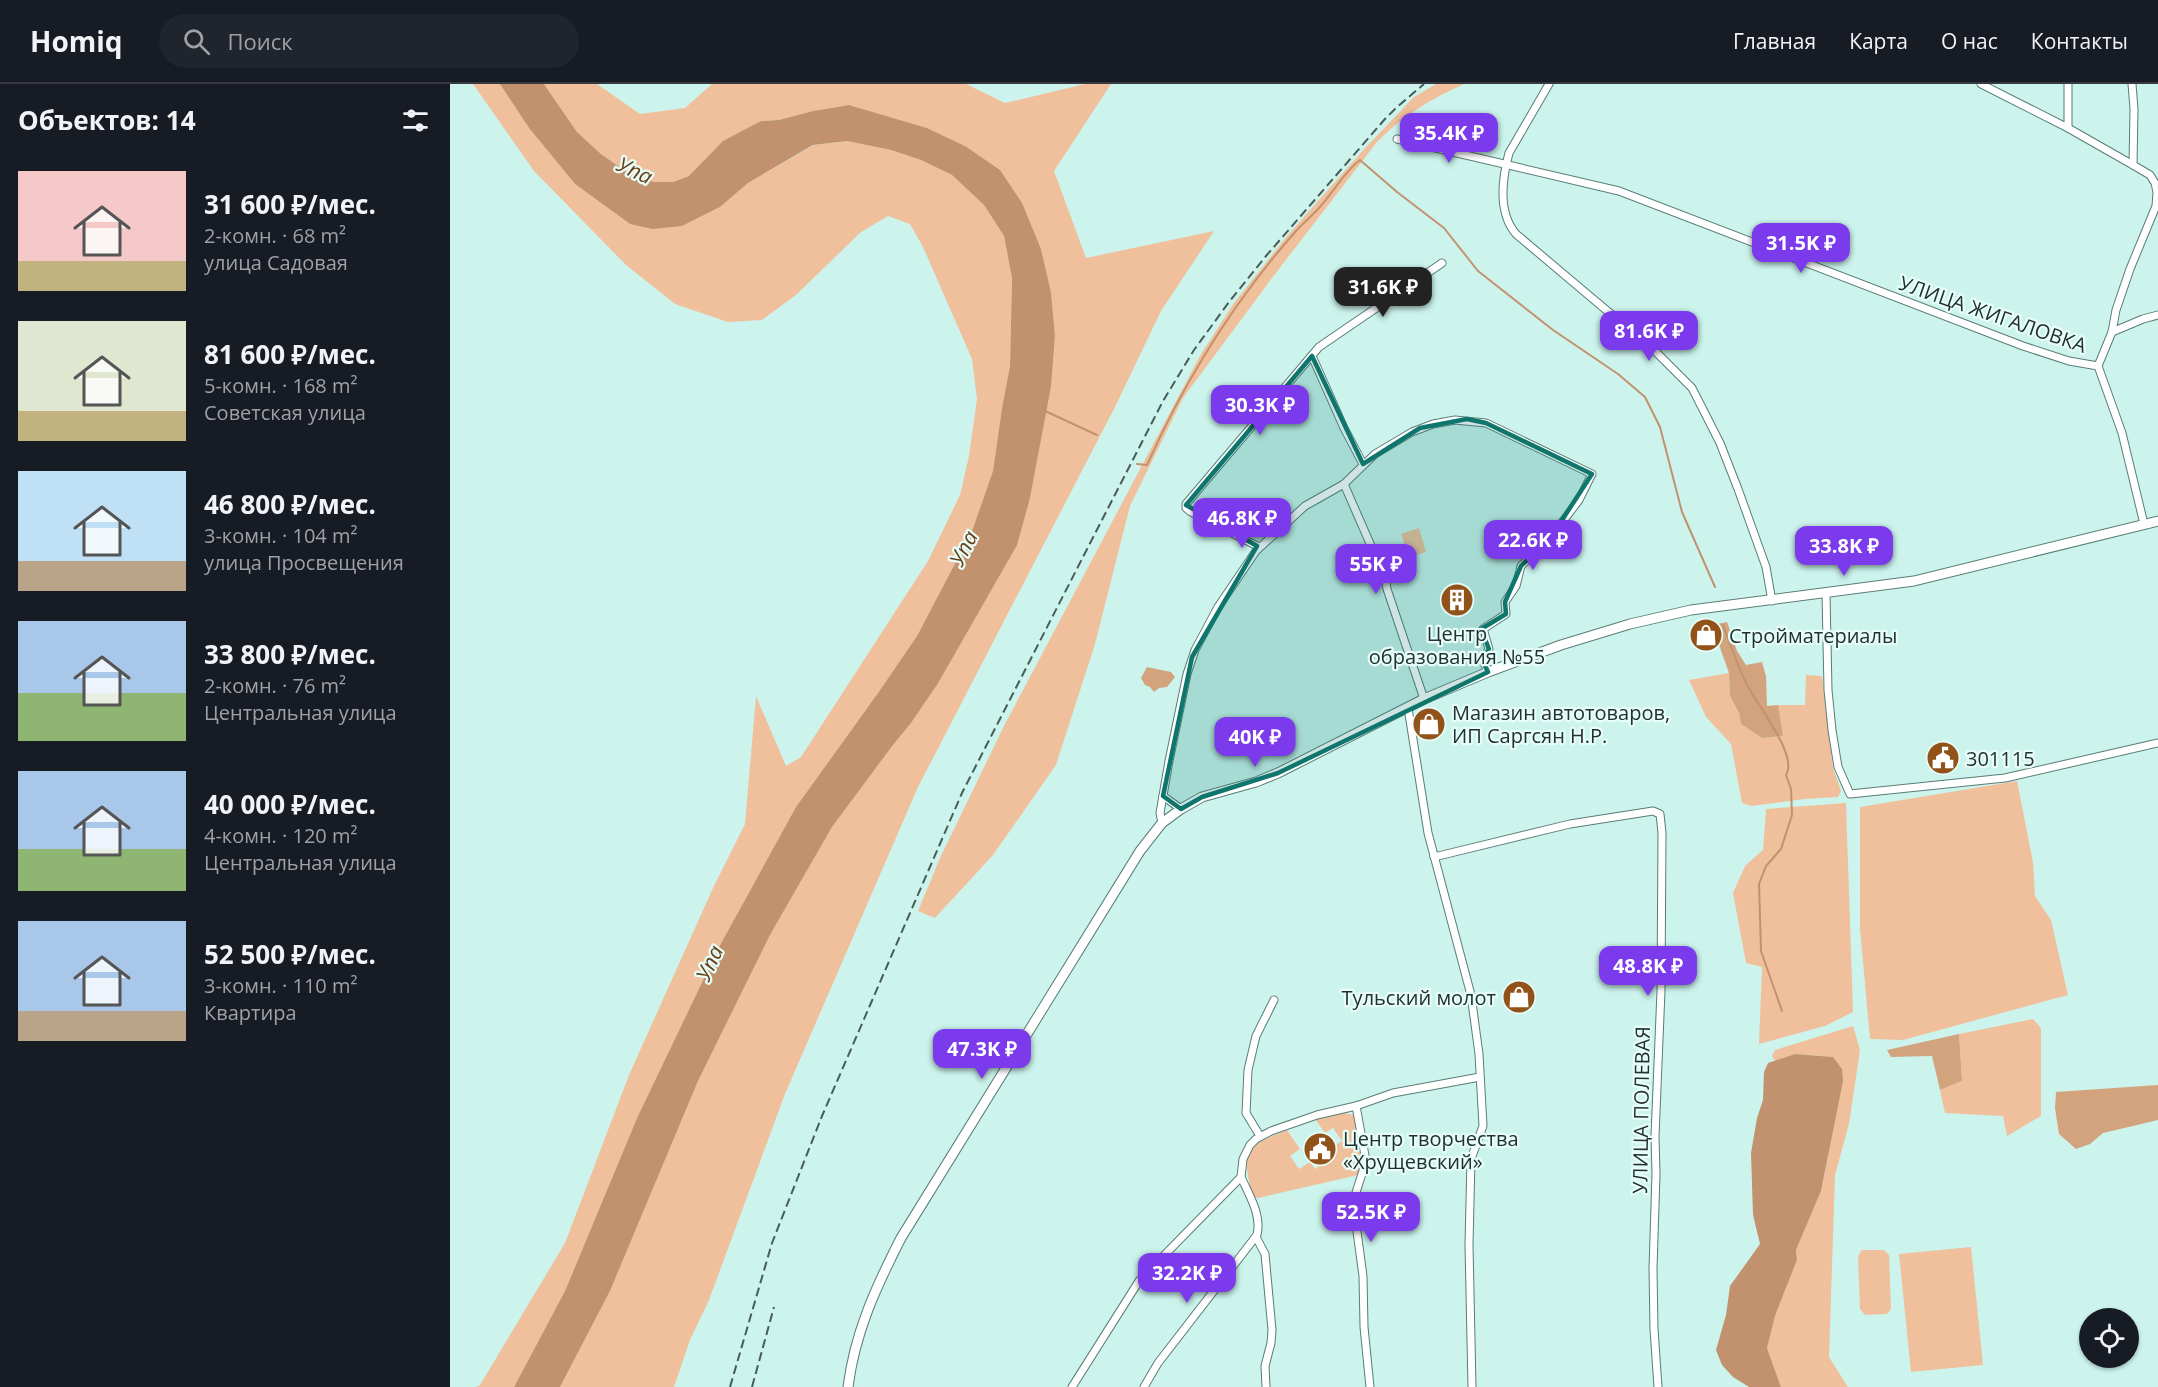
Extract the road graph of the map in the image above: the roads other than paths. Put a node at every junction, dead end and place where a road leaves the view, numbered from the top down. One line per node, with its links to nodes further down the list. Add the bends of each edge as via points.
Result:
1 (1549, 84): 8 (street, via 1514,141)
2 (1982, 84): 5 (street)
3 (2068, 84): 6 (street)
4 (2132, 84): 9 (street)
5 (1993, 87): 6 (street)
6 (2068, 128): 9 (street)
7 (1398, 139): 8 (street, УЛИЦА ЖИГАЛОВКА)
8 (1506, 165): 14 (street, УЛИЦА ЖИГАЛОВКА, via 1619,191 2023,346); 21 (street, via 1504,204 1513,231 1656,352 1696,394 1738,489 1766,567)
9 (2133, 165): 12 (street, via 2152,178 2157,200 2119,300)
10 (1442, 263): 13 (street, via 1323,344)
11 (2158, 315): 12 (street, УЛИЦА ЖИГАЛОВКА)
12 (2112, 332): 14 (street)
13 (1312, 356): 15 (street); 19 (street, via 1187,503 1186,508)
14 (2097, 366): 18 (street, via 2122,433)
15 (1363, 464): 16 (street); 22 (street, via 1426,426 1461,419 1486,423 1593,474 1551,537 1520,568 1516,586 1505,602 1506,614 1483,629 1489,649 1483,660)
16 (1344, 484): 19 (street, via 1305,506); 23 (street, via 1385,578)
17 (2158, 521): 18 (main road)
18 (2144, 524): 20 (main road, via 1914,581)
19 (1259, 547): 26 (street, via 1218,607 1193,653)
20 (1826, 593): 21 (main road); 25 (street, via 1832,730 1838,767 1850,794 2020,775)
21 (1772, 601): 22 (main road, via 1691,610 1646,620)
22 (1488, 672): 23 (main road)
23 (1424, 699): 24 (main road)
24 (1408, 708): 27 (main road, via 1278,773 1202,797); 29 (street)
25 (2158, 743)
26 (1163, 796): 27 (street); 28 (street)
27 (1181, 808): 28 (main road)
28 (1162, 823): 36 (main road, via 1140,851 901,1238 857,1340)
29 (1434, 857): 31 (street, via 1471,995); 42 (street, УЛИЦА ПОЛЕВАЯ, via 1570,824 1653,811 1660,814 1661,991 1653,1269)
30 (1274, 1000): 33 (street, via 1256,1035 1248,1070 1246,1113)
31 (1480, 1077): 32 (street, via 1392,1093); 41 (street, via 1483,1126 1472,1159 1468,1245)
32 (1356, 1106): 33 (street, via 1317,1115); 40 (street, via 1366,1161 1353,1202 1363,1276)
33 (1260, 1136): 34 (street, via 1244,1155)
34 (1241, 1177): 35 (street, via 1256,1211); 37 (street, via 1139,1281)
35 (1256, 1237): 38 (street, via 1158,1363); 39 (street, via 1266,1254 1272,1330 1265,1366)
36 (848, 1387)
37 (1072, 1387)
38 (1144, 1387)
39 (1266, 1387)
40 (1370, 1387)
41 (1472, 1387)
42 (1658, 1387)

